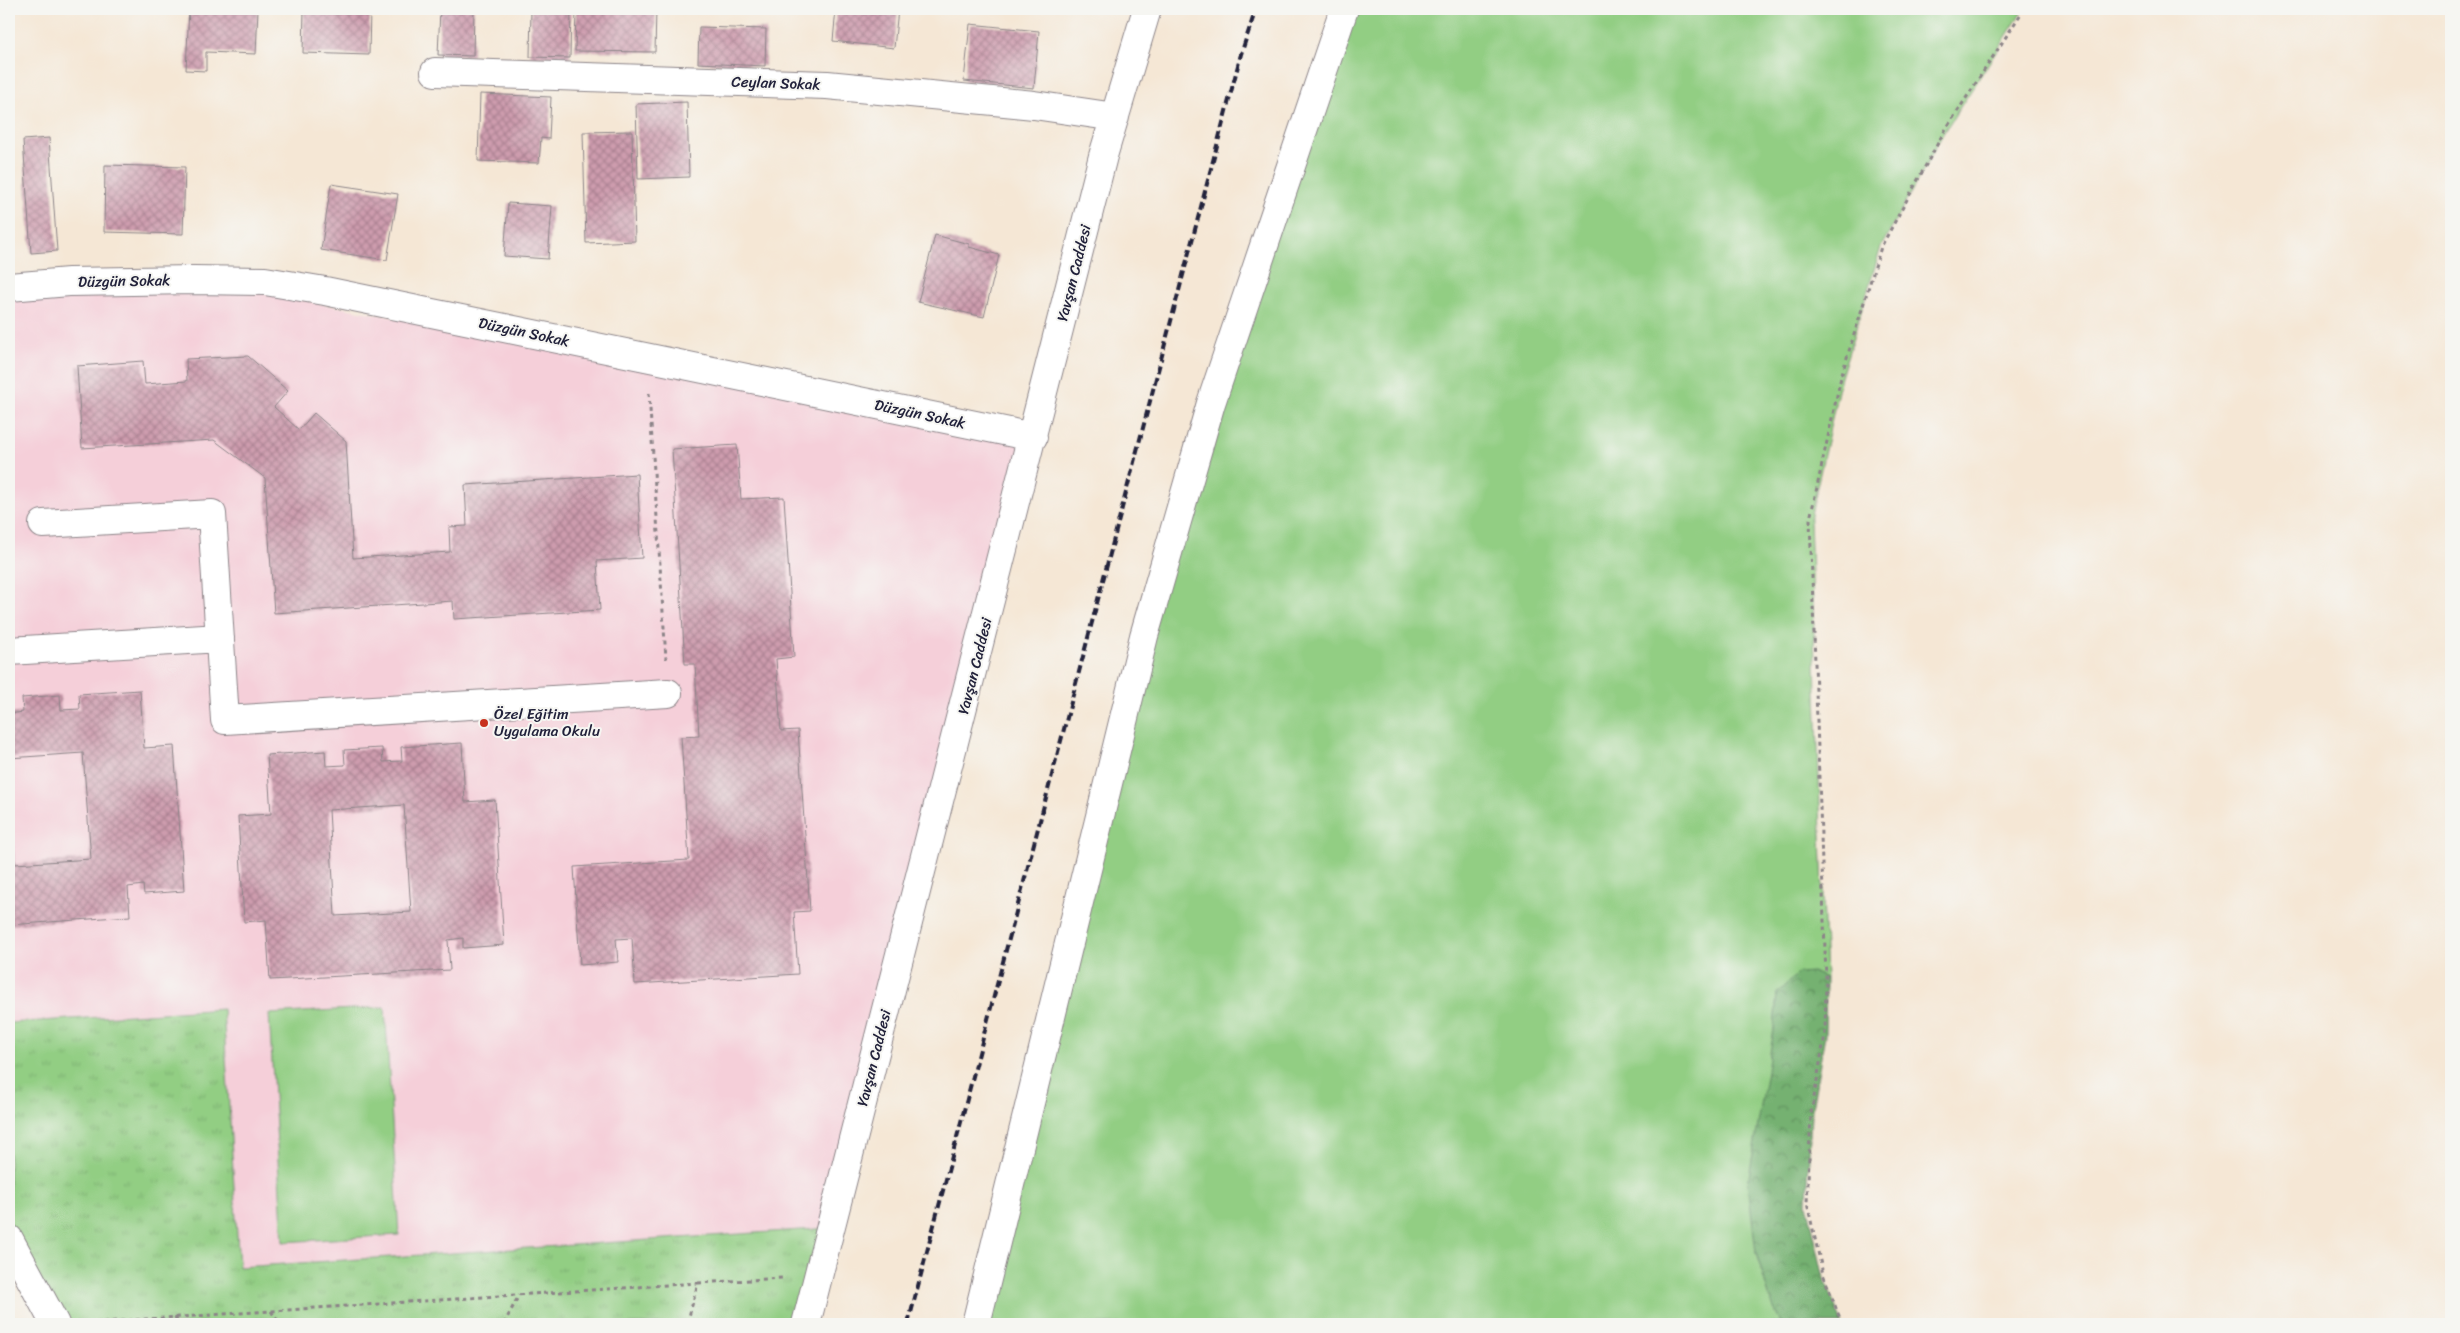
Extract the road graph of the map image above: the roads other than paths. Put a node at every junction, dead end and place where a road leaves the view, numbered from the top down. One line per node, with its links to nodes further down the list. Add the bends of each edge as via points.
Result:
1 (1146, 9): 4 (street, Yavşan Caddesi)
2 (1344, 9): 14 (street, via 1211,403 1144,636)
3 (435, 72): 4 (street, Ceylan Sokak, via 827,85)
4 (1115, 117): 6 (street, Yavşan Caddesi)
5 (9, 287): 6 (street, Düzgün Sokak, via 69,282 264,282 325,291)
6 (1033, 438): 13 (street, Yavşan Caddesi)
7 (42, 524): 8 (street, via 212,514)
8 (220, 638): 9 (street); 10 (street, via 225,720)
9 (9, 651)
10 (668, 693)
11 (9, 1239): 12 (street)
12 (55, 1324)
13 (806, 1324)
14 (976, 1324)

